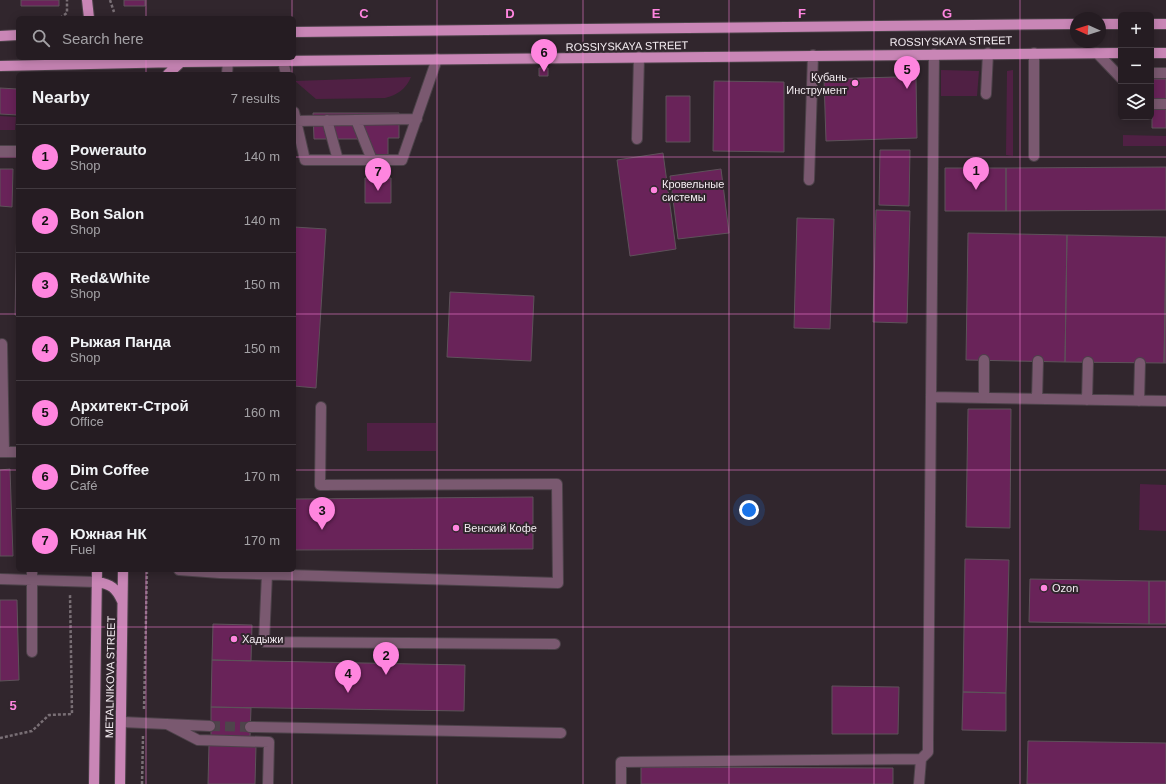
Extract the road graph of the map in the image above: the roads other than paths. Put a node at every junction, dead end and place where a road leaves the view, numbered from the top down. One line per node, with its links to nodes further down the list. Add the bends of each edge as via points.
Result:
1 (87, 0): 2 (main road)
2 (89, 16)
3 (1070, 24): 8 (main road, ROSSIYSKAYA STREET)
4 (1106, 24): 5 (main road)
5 (1118, 24)
6 (1154, 24): 7 (main road)
7 (1166, 24)
8 (296, 32)
9 (16, 35): 10 (main road)
10 (0, 36)
11 (988, 53): 12 (main road, ROSSIYSKAYA STREET); 17 (main road, ROSSIYSKAYA STREET); 34 (street)
12 (1034, 53): 13 (main road, ROSSIYSKAYA STREET); 45 (street)
13 (1097, 53): 14 (main road, ROSSIYSKAYA STREET); 33 (street)
14 (1118, 53)
15 (1154, 53): 16 (main road)
16 (1166, 53)
17 (934, 54): 18 (main road, ROSSIYSKAYA STREET); 54 (street)
18 (813, 55): 19 (main road, ROSSIYSKAYA STREET); 48 (street)
19 (639, 58): 20 (main road, ROSSIYSKAYA STREET); 42 (street)
20 (437, 59): 22 (main road, ROSSIYSKAYA STREET); 38 (street)
21 (283, 60): 23 (main road, ROSSIYSKAYA STREET); 30 (street)
22 (296, 60)
23 (228, 61): 24 (main road, ROSSIYSKAYA STREET); 29 (street)
24 (181, 62): 25 (main road, ROSSIYSKAYA STREET); 28 (main road)
25 (110, 64): 26 (main road, ROSSIYSKAYA STREET)
26 (93, 65): 27 (main road, ROSSIYSKAYA STREET)
27 (0, 66)
28 (170, 72)
29 (227, 72)
30 (286, 72)
31 (1154, 73): 32 (street)
32 (1166, 73)
33 (1118, 74)
34 (986, 94)
35 (1154, 104): 36 (street)
36 (1166, 104)
37 (296, 116): 40 (street)
38 (417, 119): 41 (street); 47 (street, via 402,160)
39 (296, 120): 46 (street, via 305,160)
40 (327, 120): 41 (street); 46 (street)
41 (356, 120): 47 (street)
42 (636, 139)
43 (0, 151): 44 (street)
44 (16, 151)
45 (1034, 156)
46 (338, 160): 47 (street)
47 (372, 160)
48 (809, 180)
49 (2, 344): 61 (street)
50 (984, 360): 55 (street)
51 (1038, 361): 56 (street)
52 (1088, 362): 57 (street)
53 (1140, 363): 58 (street)
54 (931, 397): 55 (street); 78 (street, via 928,752)
55 (984, 398): 56 (street)
56 (1037, 399): 57 (street)
57 (1087, 400): 58 (street)
58 (1139, 401): 59 (street)
59 (1166, 401)
60 (321, 407): 66 (street, via 320,485 556,484 558,583)
61 (2, 452): 62 (street)
62 (16, 452)
63 (97, 572): 69 (main road, METALNIKOVA STREET)
64 (123, 572): 70 (main road, METALNIKOVA STREET)
65 (220, 572): 66 (street)
66 (266, 574): 71 (street, via 264,642)
67 (32, 575): 68 (street); 69 (street, via 69,581); 72 (street)
68 (0, 579)
69 (97, 582): 70 (main road, via 109,584 116,590); 79 (main road, METALNIKOVA STREET)
70 (123, 603): 73 (main road, METALNIKOVA STREET)
71 (555, 644)
72 (32, 652)
73 (122, 722): 74 (street); 80 (main road, METALNIKOVA STREET)
74 (167, 724): 75 (street); 81 (street, via 198,740 269,742)
75 (210, 726)
76 (250, 727): 77 (street)
77 (561, 733)
78 (921, 758): 82 (street, via 621,762); 83 (street)
79 (94, 784)
80 (120, 784)
81 (268, 784)
82 (621, 784)
83 (919, 784)

